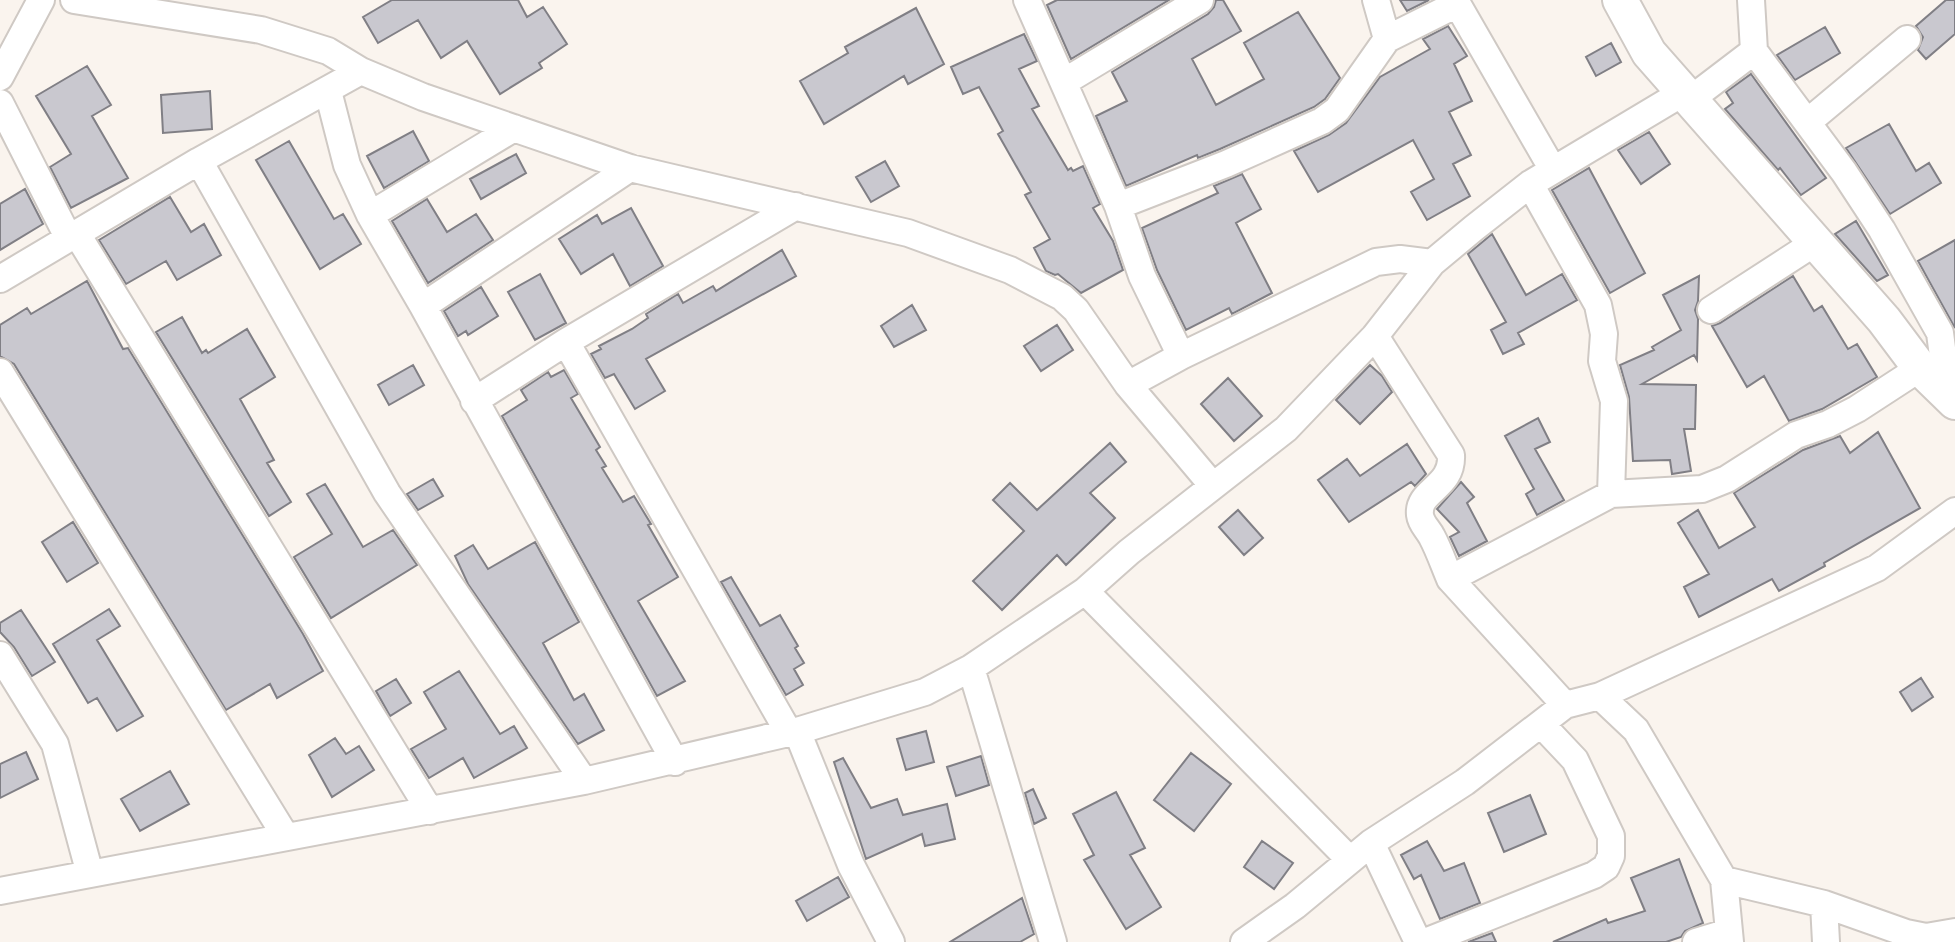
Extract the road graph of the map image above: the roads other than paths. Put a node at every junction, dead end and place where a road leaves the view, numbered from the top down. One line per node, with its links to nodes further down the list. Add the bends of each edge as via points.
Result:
1 (41, 0): 15 (street)
2 (74, 0): 7 (street)
3 (1200, 0): 16 (street)
4 (1376, 0): 11 (street)
5 (1620, 0): 18 (street, via 1649,53)
6 (1751, 0): 13 (street)
7 (102, 2): 10 (street)
8 (1456, 2): 11 (street); 24 (street)
9 (1035, 3): 16 (street)
10 (184, 9): 14 (street, via 294,39)
11 (1387, 39): 27 (street, via 1337,110 1322,121)
12 (1907, 39): 20 (street)
13 (1754, 51): 18 (street); 20 (street)
14 (361, 71): 17 (street); 21 (street)
15 (0, 77)
16 (1064, 82): 27 (street)
17 (328, 91): 22 (street); 28 (street, via 347,165)
18 (1688, 96): 24 (street); 30 (street)
19 (0, 103): 29 (street)
20 (1809, 121): 41 (street, via 1882,230 1940,333)
21 (514, 128): 23 (street); 28 (street)
22 (199, 161): 29 (street); 55 (street, via 387,493)
23 (630, 168): 26 (street); 33 (street)
24 (1553, 170): 25 (street)
25 (1530, 184): 31 (street); 44 (street, via 1602,320 1602,361 1614,401)
26 (796, 206): 36 (street); 40 (street, via 908,233 1047,288 1076,310)
27 (1118, 206): 37 (street, via 1142,276)
28 (370, 215): 33 (street)
29 (73, 236): 32 (street); 56 (street)
30 (1816, 242): 34 (street); 38 (street)
31 (1432, 263): 35 (street); 37 (street, via 1376,262)
32 (0, 279)
33 (423, 306): 42 (street)
34 (1711, 310)
35 (1375, 336): 43 (street, via 1286,429); 46 (street, via 1451,455 1448,476 1419,511)
36 (566, 342): 42 (street); 53 (street)
37 (1181, 356): 40 (street)
38 (1920, 368): 41 (street); 44 (street, via 1857,409 1796,435 1727,479 1702,489)
39 (0, 372): 57 (street)
40 (1128, 385): 43 (street)
41 (1952, 398)
42 (474, 401): 54 (street)
43 (1213, 486): 47 (street)
44 (1611, 494): 46 (street)
45 (1955, 511): 50 (street, via 1877,568)
46 (1450, 579): 51 (street)
47 (1085, 591): 49 (street); 59 (street)
48 (0, 655): 60 (street, via 55,744)
49 (971, 668): 53 (street, via 925,692); 68 (street)
50 (1600, 696): 51 (street); 61 (street, via 1636,730)
51 (1565, 705): 52 (street)
52 (1542, 725): 58 (street); 71 (street, via 1575,760 1611,836 1606,867)
53 (793, 732): 54 (street); 67 (street)
54 (675, 762): 55 (street)
55 (584, 781): 56 (street)
56 (430, 811): 57 (street)
57 (286, 837): 60 (street)
58 (1371, 843): 59 (street); 70 (street)
59 (1349, 859): 69 (street)
60 (90, 874): 62 (street)
61 (1724, 880): 63 (street); 65 (street)
62 (4, 885)
63 (1824, 904): 66 (street); 73 (street)
64 (1955, 932): 66 (street)
65 (1730, 937): 72 (street)
66 (1906, 938)
67 (891, 942)
68 (1053, 942)
69 (1244, 942)
70 (1418, 942)
71 (1425, 942)
72 (1696, 942)
73 (1826, 942)

